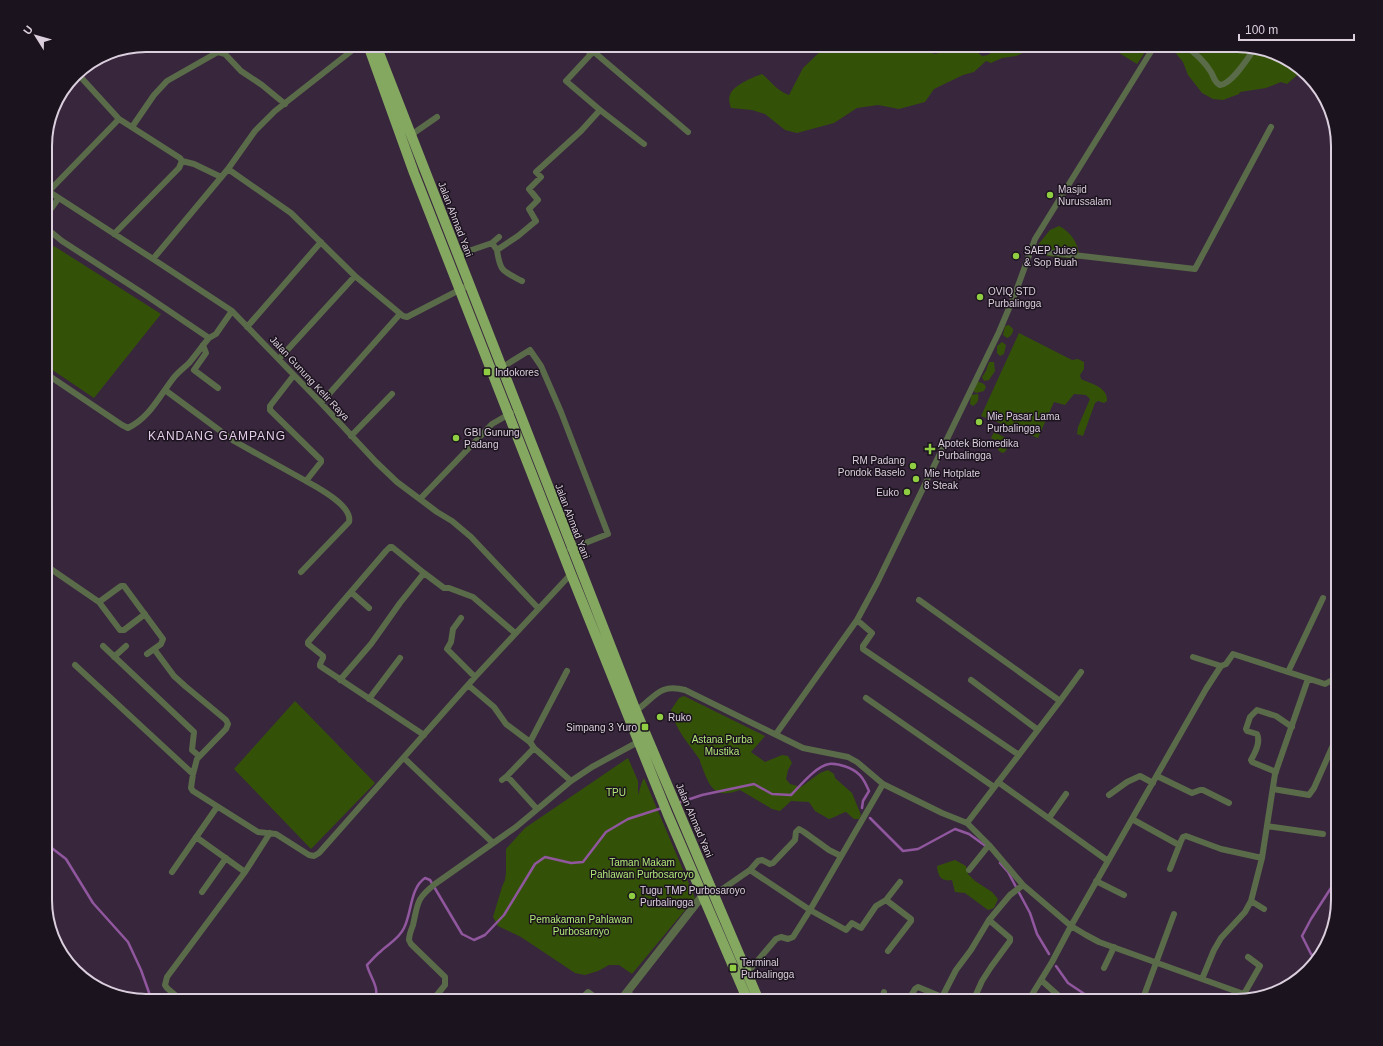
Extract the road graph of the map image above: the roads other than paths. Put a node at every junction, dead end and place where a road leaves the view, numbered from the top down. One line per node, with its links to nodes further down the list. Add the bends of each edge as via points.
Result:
1 (350, 52): 9 (street)
2 (377, 52): 16 (main road, Jalan Ahmad Yani)
3 (377, 52): 36 (main road, Jalan Ahmad Yani, via 414,173)
4 (1151, 52): 31 (street)
5 (1191, 52): 7 (street, via 1220,85 1234,75)
6 (593, 53): 10 (street, via 566,81); 15 (street)
7 (1251, 53)
8 (82, 78): 12 (street)
9 (285, 104): 13 (street, via 241,71 225,54 218,52 167,81); 19 (street, via 255,131)
10 (600, 110): 17 (street); 30 (street, via 536,172 541,177 529,189 538,200 529,209 536,221)
11 (437, 117): 16 (street)
12 (119, 119): 13 (street); 21 (street)
13 (132, 127): 18 (street)
14 (1271, 127): 31 (street, via 1195,269)
15 (688, 132)
16 (411, 135): 32 (main road, Jalan Ahmad Yani)
17 (644, 144)
18 (182, 161): 20 (street); 26 (street, via 179,168)
19 (228, 169): 20 (street); 28 (street, via 291,213)
20 (221, 177): 33 (street)
21 (52, 185)
22 (52, 194): 23 (street, Jalan Gunung Kelir Raya)
23 (58, 199): 24 (street); 26 (street, Jalan Gunung Kelir Raya)
24 (52, 207)
25 (52, 233): 40 (street)
26 (114, 234): 33 (street, Jalan Gunung Kelir Raya)
27 (499, 237): 29 (street)
28 (321, 242): 34 (street); 39 (street)
29 (492, 243): 30 (street); 32 (street)
30 (497, 250): 35 (street, via 503,271)
31 (1030, 250): 67 (street, via 999,332)
32 (457, 255): 36 (main road, Jalan Ahmad Yani)
33 (153, 259): 37 (street, Jalan Gunung Kelir Raya)
34 (355, 276): 38 (street); 42 (street)
35 (522, 281)
36 (464, 287): 38 (street, via 407,316); 43 (main road, Jalan Ahmad Yani)
37 (233, 312): 39 (street, Jalan Gunung Kelir Raya); 40 (street, via 216,334)
38 (400, 314): 49 (street)
39 (247, 327): 42 (street, Jalan Gunung Kelir Raya)
40 (208, 338): 41 (street)
41 (204, 348): 46 (street, via 205,354 194,370); 47 (street, via 178,373)
42 (278, 358): 44 (street, Jalan Gunung Kelir Raya)
43 (495, 367): 50 (main road, Jalan Ahmad Yani); 54 (street, via 530,350 541,366 571,438 608,534)
44 (294, 375): 49 (street, Jalan Gunung Kelir Raya); 52 (street, via 269,408 321,460)
45 (52, 378): 47 (street, via 128,428)
46 (218, 388)
47 (167, 392): 52 (street, via 234,441)
48 (392, 394): 51 (street)
49 (321, 403): 51 (street, Jalan Gunung Kelir Raya)
50 (513, 412): 53 (street, via 492,424); 54 (main road, Jalan Ahmad Yani)
51 (351, 436): 53 (street, Jalan Gunung Kelir Raya, via 374,461)
52 (306, 481): 56 (street, via 332,496 349,516 349,522)
53 (420, 499): 64 (street, Jalan Gunung Kelir Raya, via 471,537)
54 (567, 550): 58 (main road, Jalan Ahmad Yani); 90 (main road, Jalan Ahmad Yani)
55 (52, 570): 62 (street)
56 (301, 572)
57 (424, 573): 59 (street, via 391,547); 68 (street, via 444,588 474,597); 83 (street, via 371,644)
58 (571, 574): 64 (street); 90 (main road, Jalan Ahmad Yani)
59 (351, 592): 63 (street); 83 (street, via 308,643 323,656 320,666)
60 (1323, 598): 80 (street)
61 (919, 600): 89 (street)
62 (99, 602): 65 (street, via 115,625 122,630); 65 (street, via 122,585)
63 (369, 608)
64 (538, 608): 68 (street)
65 (145, 614): 71 (street, via 163,639)
66 (461, 618): 81 (street, via 453,629 447,649)
67 (857, 620): 93 (street); 99 (street, via 872,633 863,649)
68 (515, 633): 81 (street)
69 (103, 646): 73 (street)
70 (126, 646): 73 (street)
71 (154, 649): 72 (street); 100 (street, via 174,676 227,722 226,729)
72 (147, 654)
73 (114, 657): 100 (street, via 194,732 192,750)
74 (1193, 657): 77 (street)
75 (400, 658): 88 (street)
76 (75, 665): 103 (street)
77 (1221, 666): 80 (street, via 1226,664 1233,654); 104 (street)
78 (567, 671): 95 (street)
79 (1081, 672): 89 (street)
80 (1288, 672): 82 (street)
81 (475, 677): 86 (street)
82 (1308, 679): 85 (street, via 1325,684); 91 (street)
83 (340, 680): 88 (street)
84 (970, 680): 92 (street)
85 (1331, 681)
86 (468, 685): 94 (street); 95 (street, via 494,707 506,724)
87 (866, 698): 108 (street)
88 (369, 699): 94 (street)
89 (1060, 701): 92 (street)
90 (632, 713): 93 (street, via 664,689 675,688 685,690); 96 (main road, Jalan Ahmad Yani); 137 (main road, Jalan Ahmad Yani, via 674,800)
91 (1292, 726): 102 (street); 102 (street, via 1276,716 1257,710 1250,717 1246,730 1259,737 1251,760)
92 (1038, 730): 99 (street)
93 (776, 734): 107 (street, via 803,748 848,757)
94 (424, 735): 101 (street)
95 (530, 742): 97 (street)
96 (638, 742): 105 (street); 140 (main road, Jalan Ahmad Yani)
97 (534, 748): 105 (street); 114 (street, via 504,778)
98 (1331, 750): 109 (street, via 1309,796)
99 (1019, 755): 108 (street)
100 (199, 756): 103 (street)
101 (404, 758): 119 (street, via 316,855 309,855 276,834); 122 (street)
102 (1276, 772): 109 (street)
103 (193, 774): 113 (street, via 192,790)
104 (1157, 776): 106 (street); 112 (street, via 1192,793 1203,790)
105 (571, 781): 114 (street)
106 (1153, 783): 111 (street, via 1140,776); 116 (street)
107 (883, 784): 117 (street); 125 (street)
108 (996, 785): 115 (street); 117 (street)
109 (1273, 789): 118 (street)
110 (1066, 794): 115 (street)
111 (1110, 795)
112 (1229, 803)
113 (217, 807): 119 (street, via 258,832); 121 (street)
114 (536, 808): 122 (street, via 516,827)
115 (1049, 818): 128 (street)
116 (1132, 819): 123 (street); 128 (street)
117 (967, 823): 124 (street)
118 (1267, 826): 120 (street); 127 (street)
119 (270, 834): 133 (street)
120 (1323, 834)
121 (196, 837): 126 (street); 132 (street)
122 (493, 843): 158 (street, via 427,890 417,904 409,940 446,977 445,985)
123 (1179, 845): 127 (street, via 1186,836 1221,849); 129 (street)
124 (987, 847): 131 (street); 136 (street)
125 (842, 856): 130 (street, via 799,829 795,840 773,863 758,861); 144 (street)
126 (226, 858): 133 (street); 138 (street)
127 (1262, 858): 142 (street)
128 (1108, 861): 134 (street)
129 (1170, 869)
130 (750, 870): 137 (street); 144 (street)
131 (969, 870)
132 (172, 872)
133 (245, 872): 157 (street, via 167,977 165,985)
134 (1096, 881): 139 (street); 147 (street)
135 (900, 882): 141 (street)
136 (1021, 886): 146 (street); 147 (street)
137 (712, 891): 140 (street); 153 (main road, Jalan Ahmad Yani)
138 (202, 892)
139 (1124, 895)
140 (702, 896): 156 (street); 161 (main road, Jalan Ahmad Yani)
141 (886, 900): 144 (street, via 876,906 861,928 852,923 846,930); 149 (street, via 911,919)
142 (1252, 901): 143 (street); 154 (street, via 1217,944)
143 (1264, 909)
144 (810, 910): 153 (street, via 793,937 776,939)
145 (1174, 914): 151 (street)
146 (989, 920): 165 (street); 166 (street, via 1010,938 1010,941 982,981)
147 (1070, 926): 148 (street); 155 (street)
148 (1114, 947): 151 (street); 152 (street)
149 (888, 951)
150 (1248, 957): 171 (street, via 1260,966)
151 (1155, 962): 154 (street); 169 (street)
152 (1104, 968)
153 (747, 973): 162 (main road, Jalan Ahmad Yani)
154 (1202, 979): 170 (street)
155 (1041, 980): 167 (street); 168 (street)
156 (628, 990): 159 (street); 160 (street)
157 (174, 994)
158 (438, 994)
159 (625, 994)
160 (630, 994)
161 (745, 994)
162 (756, 994)
163 (912, 994): 164 (street, via 918,987)
164 (931, 994)
165 (944, 994)
166 (976, 994)
167 (1032, 994)
168 (1057, 994)
169 (1144, 994)
170 (1243, 994)
171 (1244, 994)

